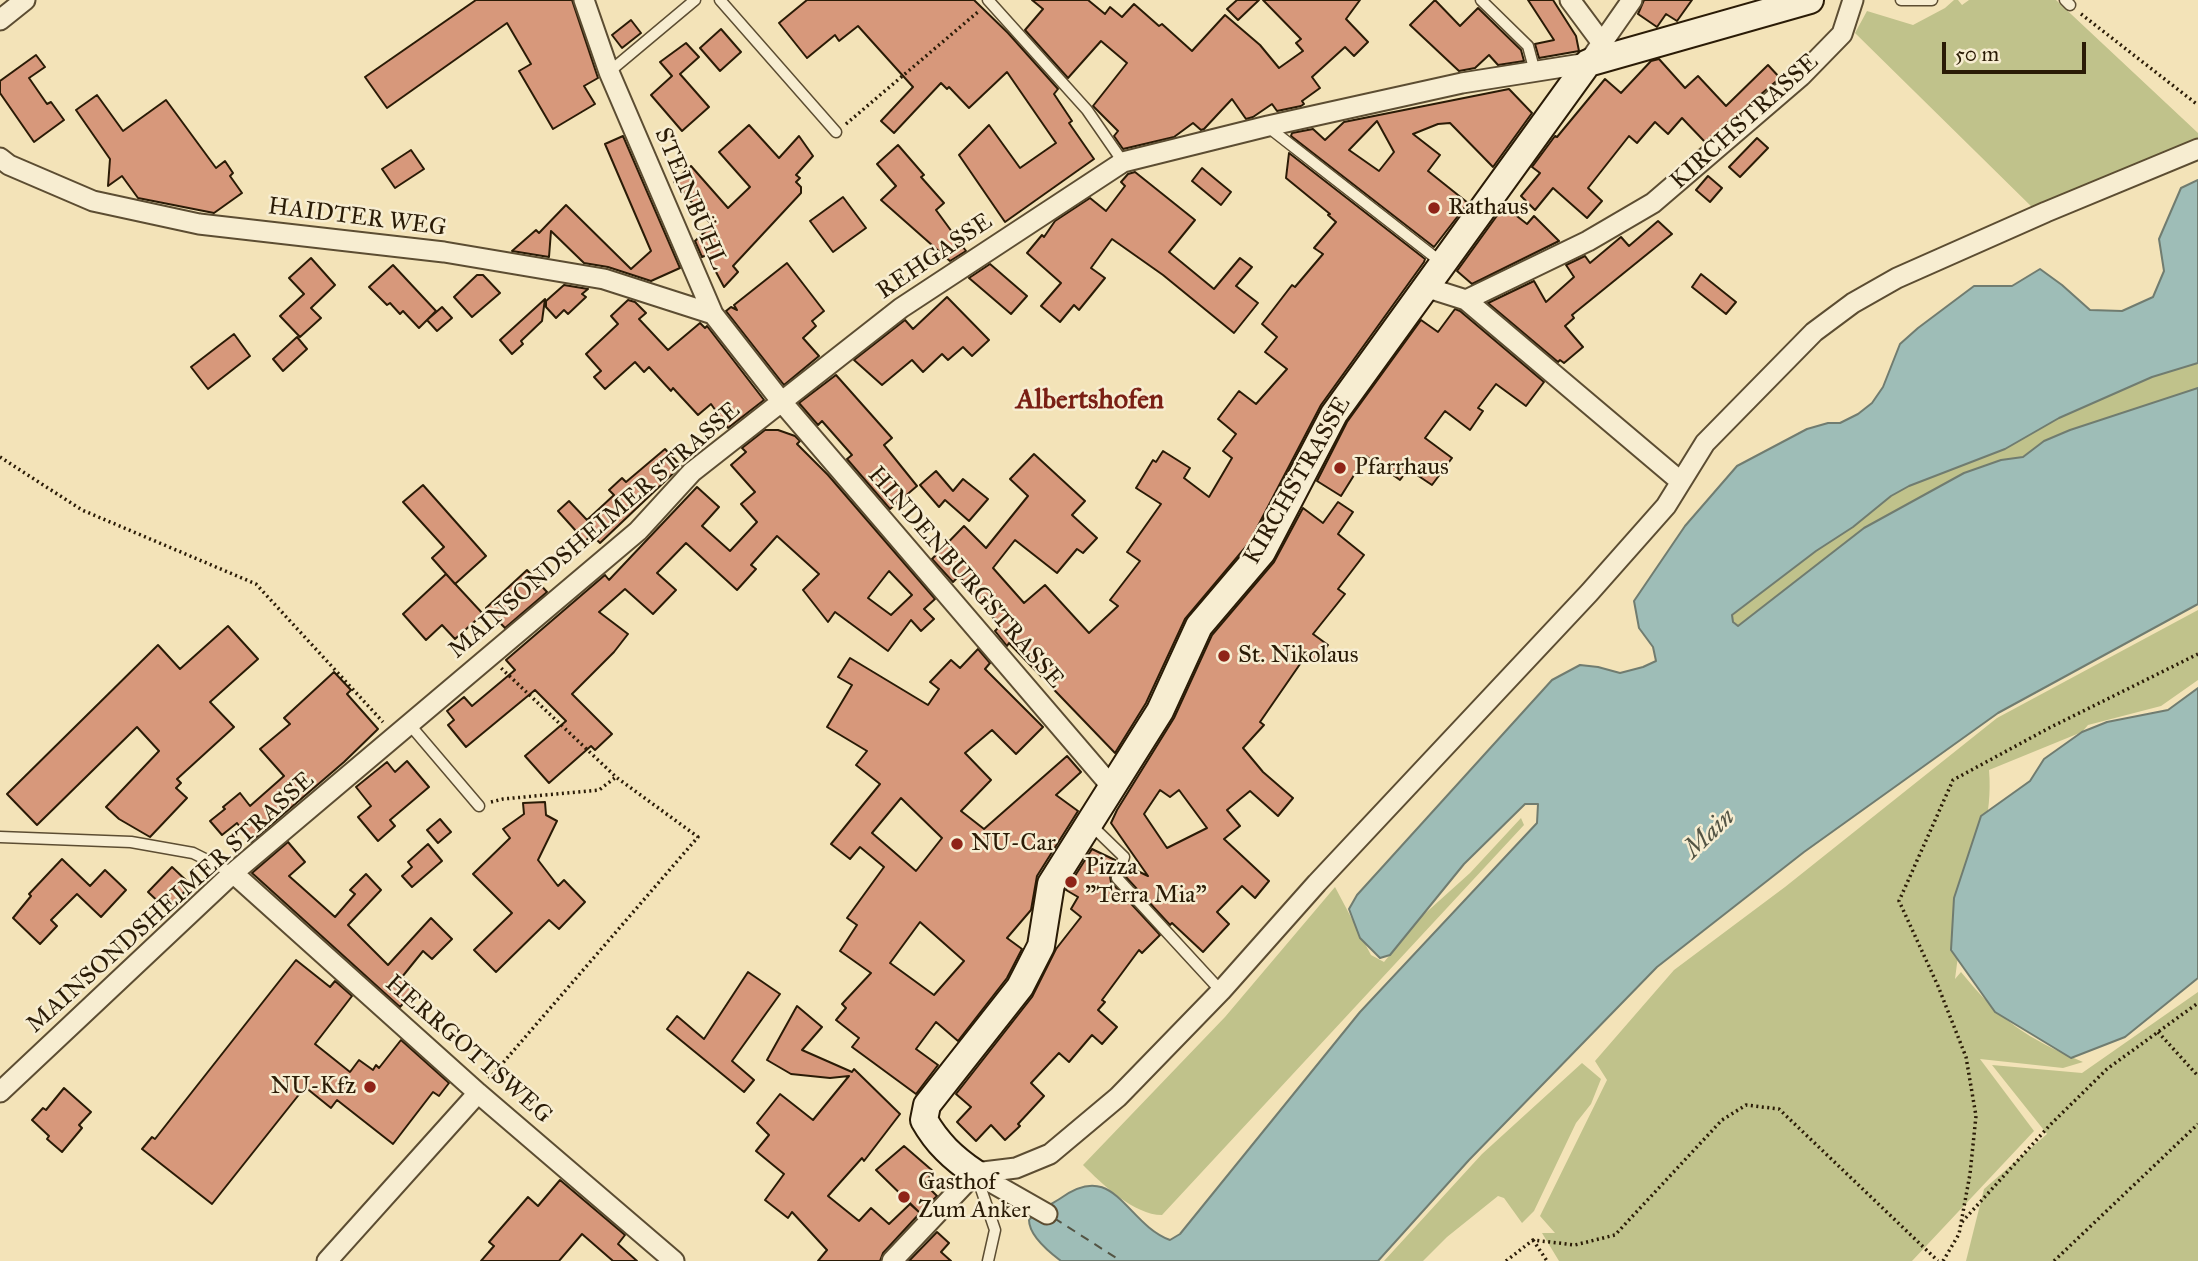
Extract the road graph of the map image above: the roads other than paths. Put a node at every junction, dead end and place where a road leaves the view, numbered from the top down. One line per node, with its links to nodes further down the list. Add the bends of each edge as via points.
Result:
1 (25, 0): 13 (street)
2 (584, 0): 15 (street, STEINBÜHL)
3 (695, 0): 15 (lane)
4 (720, 0): 18 (lane)
5 (1481, 0): 16 (lane, via 1528,46)
6 (1632, 0): 14 (street)
7 (1810, 0): 14 (street)
8 (1853, 0): 24 (street, KIRCHSTRASSE, via 1842,34 1801,76 1653,203 1588,241)
9 (1901, 0): 10 (lane)
10 (1932, 0)
11 (992, 1): 21 (lane, via 1087,110)
12 (1577, 5): 14 (street)
13 (0, 20)
14 (1595, 53): 16 (street, REHGASSE); 22 (street, KIRCHSTRASSE)
15 (609, 72): 25 (street, STEINBÜHL)
16 (1535, 72): 17 (street, REHGASSE, via 1462,83)
17 (1268, 126): 21 (street, REHGASSE); 22 (lane)
18 (836, 132)
19 (2198, 149): 27 (street, via 1897,278 1853,303 1775,370 1705,443)
20 (0, 158): 25 (street, HAIDTER WEG, via 93,201 186,221 444,252 604,279)
21 (1123, 162): 26 (street, REHGASSE, via 901,307)
22 (1442, 262): 23 (street, KIRCHSTRASSE)
23 (1425, 287): 24 (street); 29 (street, KIRCHSTRASSE, via 1334,414 1262,552 1199,626 1160,711)
24 (1466, 300): 27 (street)
25 (713, 314): 26 (street, STEINBÜHL)
26 (781, 401): 28 (street, MAINSONDSHEIMER STRASSE, via 692,472 638,531); 29 (street, HINDENBURGSTRASSE)
27 (1680, 481): 34 (street, via 1666,506 1588,593)
28 (403, 731): 30 (lane); 33 (street, MAINSONDSHEIMER STRASSE)
29 (1112, 787): 31 (street, KIRCHSTRASSE)
30 (479, 806)
31 (1090, 823): 34 (lane, via 1124,857 1117,878); 37 (street, KIRCHSTRASSE, via 1051,884 1041,946 1020,987 927,1105 924,1120 936,1140)
32 (0, 837): 33 (lane, via 131,842 193,853)
33 (233, 873): 35 (street, MAINSONDSHEIMER STRASSE); 36 (street, HERRGOTTSWEG)
34 (1221, 990): 37 (street, via 1118,1097 1050,1154 1016,1168)
35 (0, 1092)
36 (478, 1093): 39 (street); 40 (street, HERRGOTTSWEG)
37 (975, 1173): 38 (street); 41 (street); 42 (lane, via 995,1230)
38 (1047, 1214)
39 (327, 1261)
40 (674, 1261)
41 (892, 1261)
42 (988, 1261)

